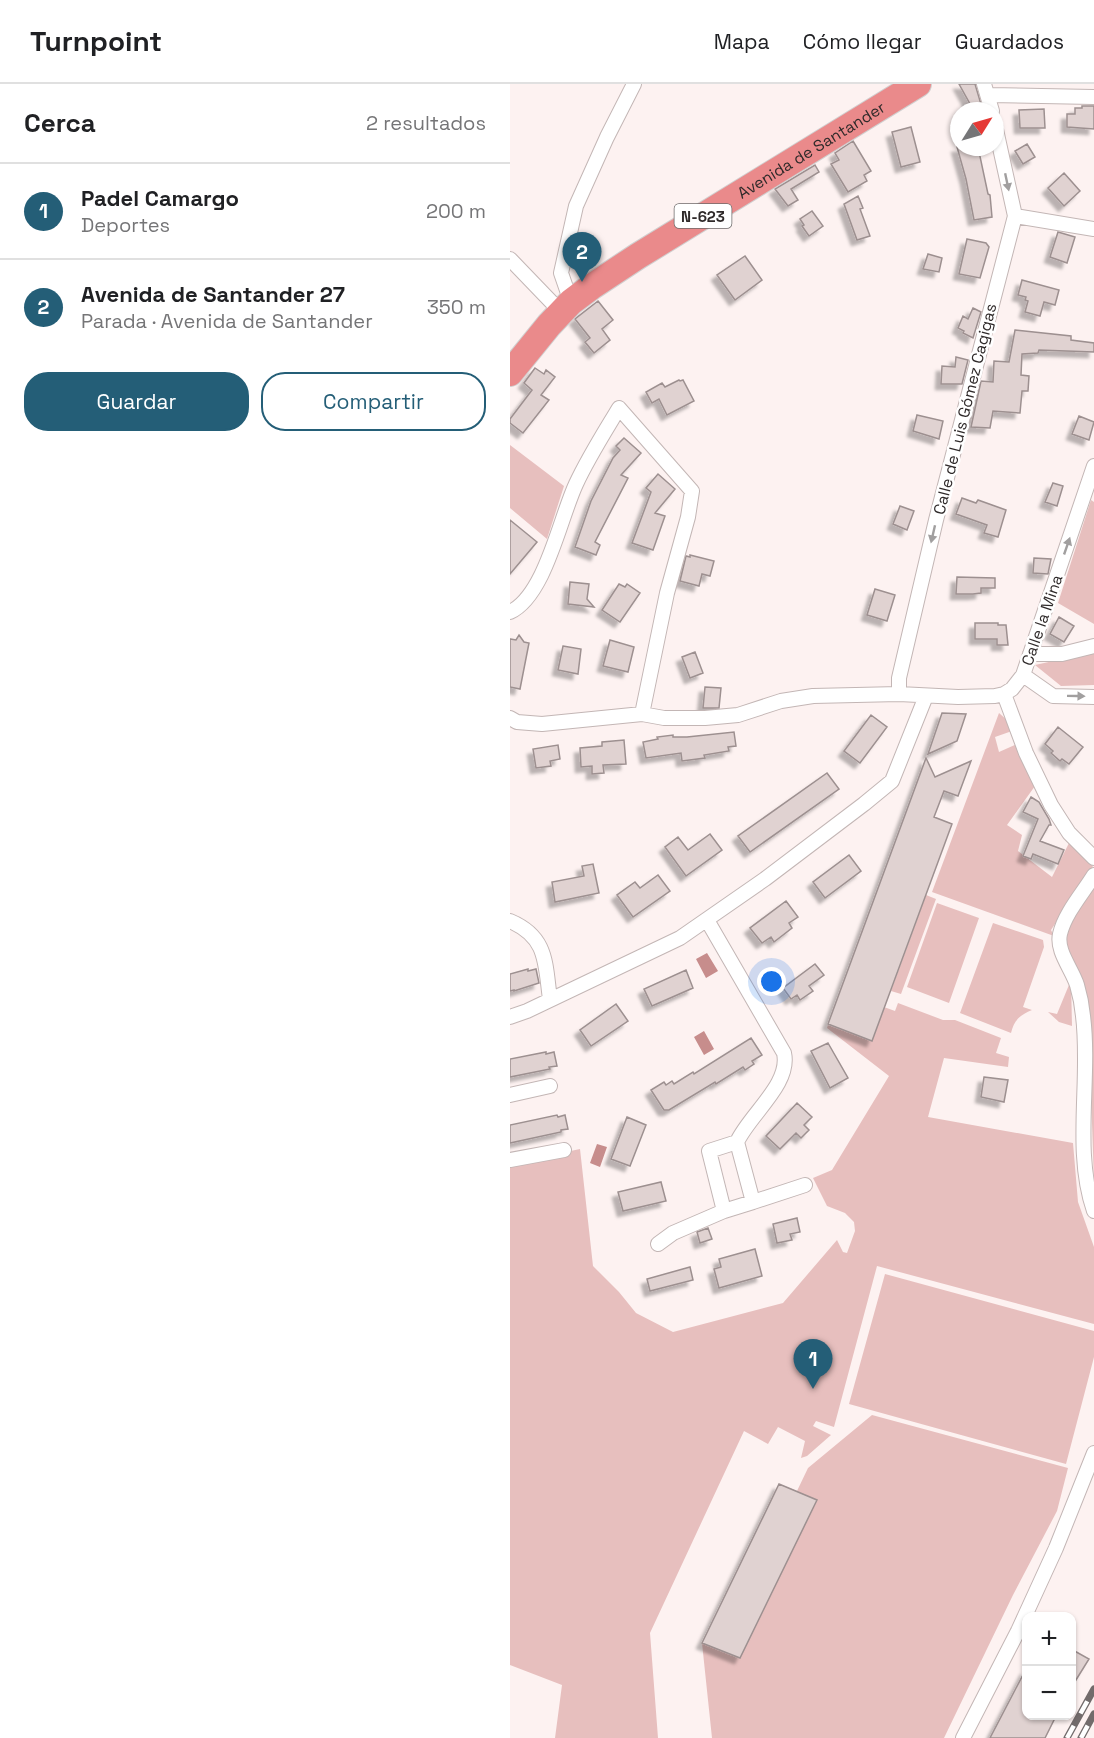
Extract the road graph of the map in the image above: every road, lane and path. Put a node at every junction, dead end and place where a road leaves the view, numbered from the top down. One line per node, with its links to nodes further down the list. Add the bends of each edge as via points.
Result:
1 (634, 84): 9 (street, via 576,206 561,273)
2 (918, 84): 9 (highway, Avenida de Santander / N-623, via 638,256)
3 (986, 90): 4 (street)
4 (1093, 97)
5 (1002, 156): 6 (street, Calle de Luis Gómez Cagigas, one-way to 6)
6 (1015, 216): 7 (street); 16 (street, Calle de Luis Gómez Cagigas, one-way to 16, via 936,519 899,678)
7 (1094, 229)
8 (510, 259): 9 (street)
9 (566, 307): 10 (highway, Avenida de Santander / N-623)
10 (510, 373)
11 (1094, 466): 14 (street, Calle la Mina, one-way to 11)
12 (510, 612): 20 (street, via 532,592 576,483 619,408 692,491)
13 (1094, 646): 14 (street, via 1062,654)
14 (1030, 654): 15 (street, Calle la Mina)
15 (1023, 675): 17 (street, Calle la Mina); 19 (street, one-way to 19, via 1053,696)
16 (899, 694): 18 (street); 20 (street, via 796,698 724,717 664,718)
17 (1004, 694): 18 (street); 22 (street, via 1051,805 1069,832)
18 (927, 696): 24 (street, via 892,781)
19 (1094, 697)
20 (642, 714): 21 (street, via 542,724)
21 (510, 718)
22 (1094, 858)
23 (1094, 875): 36 (street, via 1059,935 1080,994 1084,1152)
24 (707, 920): 26 (street, via 680,939); 30 (street, via 786,1061 782,1078)
25 (510, 921): 26 (street, via 537,939)
26 (550, 999): 27 (street)
27 (510, 1017)
28 (550, 1086): 29 (street)
29 (510, 1095)
30 (737, 1142): 34 (street); 35 (street, via 709,1151)
31 (564, 1150): 32 (street)
32 (510, 1160)
33 (805, 1185): 34 (street)
34 (753, 1202): 35 (street)
35 (724, 1211): 37 (street, via 673,1233)
36 (1094, 1211)
37 (658, 1244)
38 (1094, 1453): 39 (street, via 1018,1631)
39 (963, 1738)

